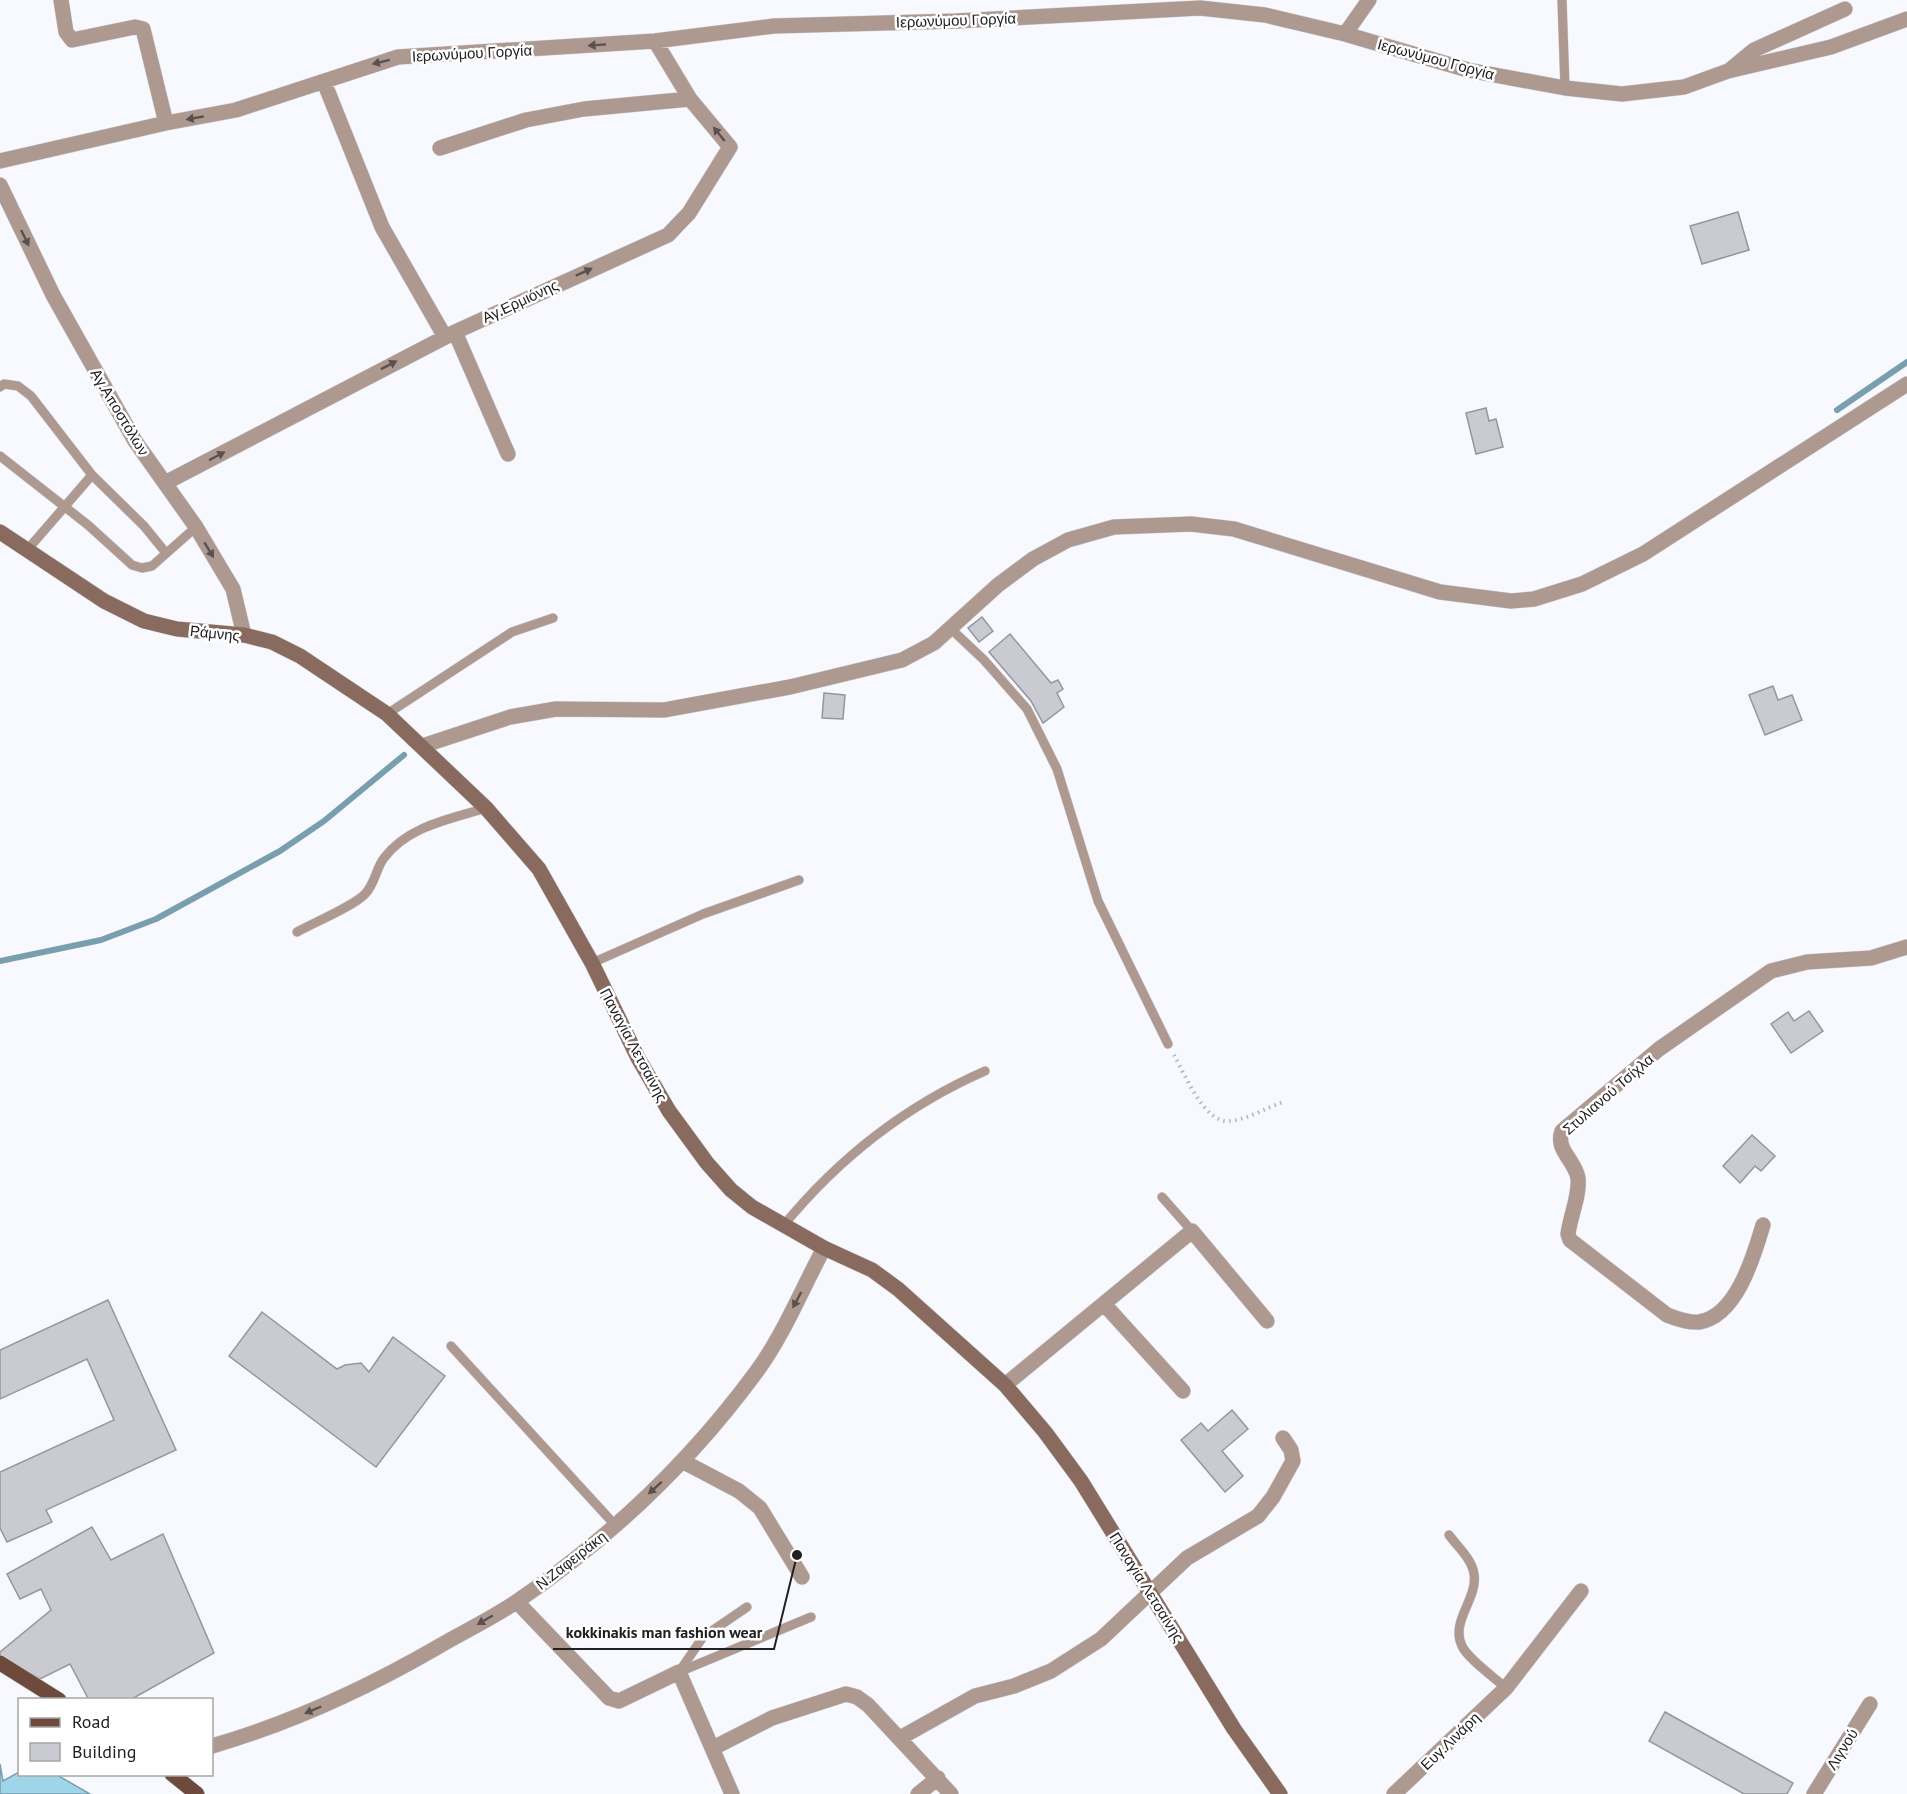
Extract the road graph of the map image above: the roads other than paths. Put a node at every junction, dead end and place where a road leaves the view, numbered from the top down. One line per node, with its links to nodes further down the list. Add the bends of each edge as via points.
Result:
1 (61, 0): 13 (street, via 66,33 72,40 135,27 142,29)
2 (1369, 0): 7 (street)
3 (1562, 0): 11 (lane)
4 (1264, 8): 7 (street, Ιερωνύμου Γοργία); 8 (street, Ιερωνύμου Γοργία, via 774,26)
5 (1845, 9): 9 (street, via 1754,50)
6 (1907, 19): 9 (street, Ιερωνύμου Γοργία, via 1831,47)
7 (1345, 34): 11 (street, Ιερωνύμου Γοργία, via 1468,70)
8 (655, 41): 10 (street, Ιερωνύμου Γοργία, one-way to 10, via 398,57); 12 (street, Αγ.Ερμιόνης)
9 (1728, 71): 11 (street, Ιερωνύμου Γοργία, via 1684,87 1622,94)
10 (324, 82): 13 (street, Ιερωνύμου Γοργία, one-way to 13, via 236,110); 18 (street, via 382,227)
11 (1564, 88)
12 (690, 99): 14 (street, via 584,109 526,120); 18 (street, Αγ.Ερμιόνης, one-way to 12, via 668,235 689,213 730,147)
13 (166, 123): 15 (street, Ιερωνύμου Γοργία)
14 (440, 148)
15 (0, 162)
16 (0, 185): 17 (street, Αγ.Αποστόλων)
17 (5, 211): 24 (street, Αγ.Αποστόλων, one-way to 24, via 123,420)
18 (450, 334): 21 (street); 24 (street, Αγ.Ερμιόνης, one-way to 18)
19 (1907, 384): 31 (street, via 1643,554 1582,584 1534,599 1511,601 1433,590 1234,529 1148,524 1114,527 1056,544 998,585)
20 (0, 387): 23 (lane, via 18,386 31,396)
21 (508, 454)
22 (0, 456): 25 (lane)
23 (92, 475): 25 (lane); 29 (lane)
24 (165, 483): 26 (street, Αγ.Αποστόλων)
25 (63, 505): 28 (lane); 29 (lane, via 132,565 152,566)
26 (195, 527): 29 (lane); 32 (street, Αγ.Αποστόλων, one-way to 32, via 233,589)
27 (0, 532): 28 (main road, Ράμνης)
28 (28, 549): 32 (main road, Ράμνης, via 104,601 144,621 177,629)
29 (166, 553)
30 (553, 618): 33 (lane, via 512,632)
31 (949, 627): 34 (street, via 934,643 902,660 790,687 664,710 556,710 510,717); 40 (lane, via 1015,692 1032,718 1057,769 1098,901)
32 (244, 635): 33 (main road, Ράμνης, via 272,642 300,656)
33 (387, 714): 34 (main road, Ράμνης)
34 (422, 746): 35 (main road, Παναγία Λετσαίνης)
35 (486, 808): 37 (lane, via 411,834 390,850 364,896); 39 (main road, Παναγία Λετσαίνης, via 539,869)
36 (799, 880): 39 (lane, via 703,914)
37 (297, 932)
38 (1907, 947): 43 (street, Στυλιανού Τσίχλα, via 1871,958 1808,962 1771,971 1659,1049 1562,1131 1561,1147 1578,1175 1579,1185 1570,1219 1570,1240 1667,1316 1701,1322 1729,1301 1743,1283)
39 (592, 963): 44 (main road, Παναγία Λετσαίνης, via 638,1058 695,1148 731,1190)
40 (1168, 1044)
41 (985, 1071): 44 (lane, via 916,1105 860,1147 808,1196)
42 (1162, 1197): 45 (lane)
43 (1763, 1225)
44 (783, 1226): 46 (main road, Παναγία Λετσαίνης)
45 (1192, 1231): 47 (street); 48 (street)
46 (824, 1248): 50 (main road, Παναγία Λετσαίνης, via 872,1270 898,1289); 53 (street, Ν.Ζαφειράκη, one-way to 53, via 769,1353)
47 (1104, 1304): 50 (street); 51 (street)
48 (1268, 1321)
49 (452, 1346): 54 (lane)
50 (1005, 1385): 57 (main road, Παναγία Λετσαίνης, via 1081,1481)
51 (1183, 1391)
52 (1283, 1437): 57 (street, via 1293,1461 1258,1516 1187,1558)
53 (684, 1462): 54 (street, Ν.Ζαφειράκη, one-way to 54); 56 (street, via 739,1491 760,1508)
54 (615, 1525): 59 (street, Ν.Ζαφειράκη)
55 (1449, 1535): 64 (lane, via 1474,1573 1474,1587 1459,1626 1461,1645)
56 (802, 1577)
57 (1151, 1591): 67 (street, via 1101,1638 1051,1671 975,1696); 76 (main road, Παναγία Λετσαίνης, via 1234,1729)
58 (1581, 1591): 64 (street, Ευγ.Λινάρη)
59 (517, 1602): 63 (street, via 609,1698 628,1698); 68 (street, Ν.Ζαφειράκη, one-way to 68, via 333,1701)
60 (747, 1607): 63 (lane, via 703,1637)
61 (811, 1617): 63 (lane)
62 (0, 1663): 65 (main road)
63 (679, 1672): 69 (street)
64 (1506, 1688): 77 (street, Ευγ.Λινάρη)
65 (56, 1698)
66 (1870, 1704): 78 (street, Λιγνού)
67 (900, 1738): 69 (street, via 868,1705 846,1694 772,1718); 71 (street)
68 (213, 1746)
69 (713, 1748): 73 (street)
70 (174, 1776): 72 (main road)
71 (938, 1778): 74 (street); 75 (street)
72 (197, 1794)
73 (732, 1794)
74 (918, 1794)
75 (951, 1794)
76 (1280, 1794)
77 (1395, 1794)
78 (1814, 1794)

